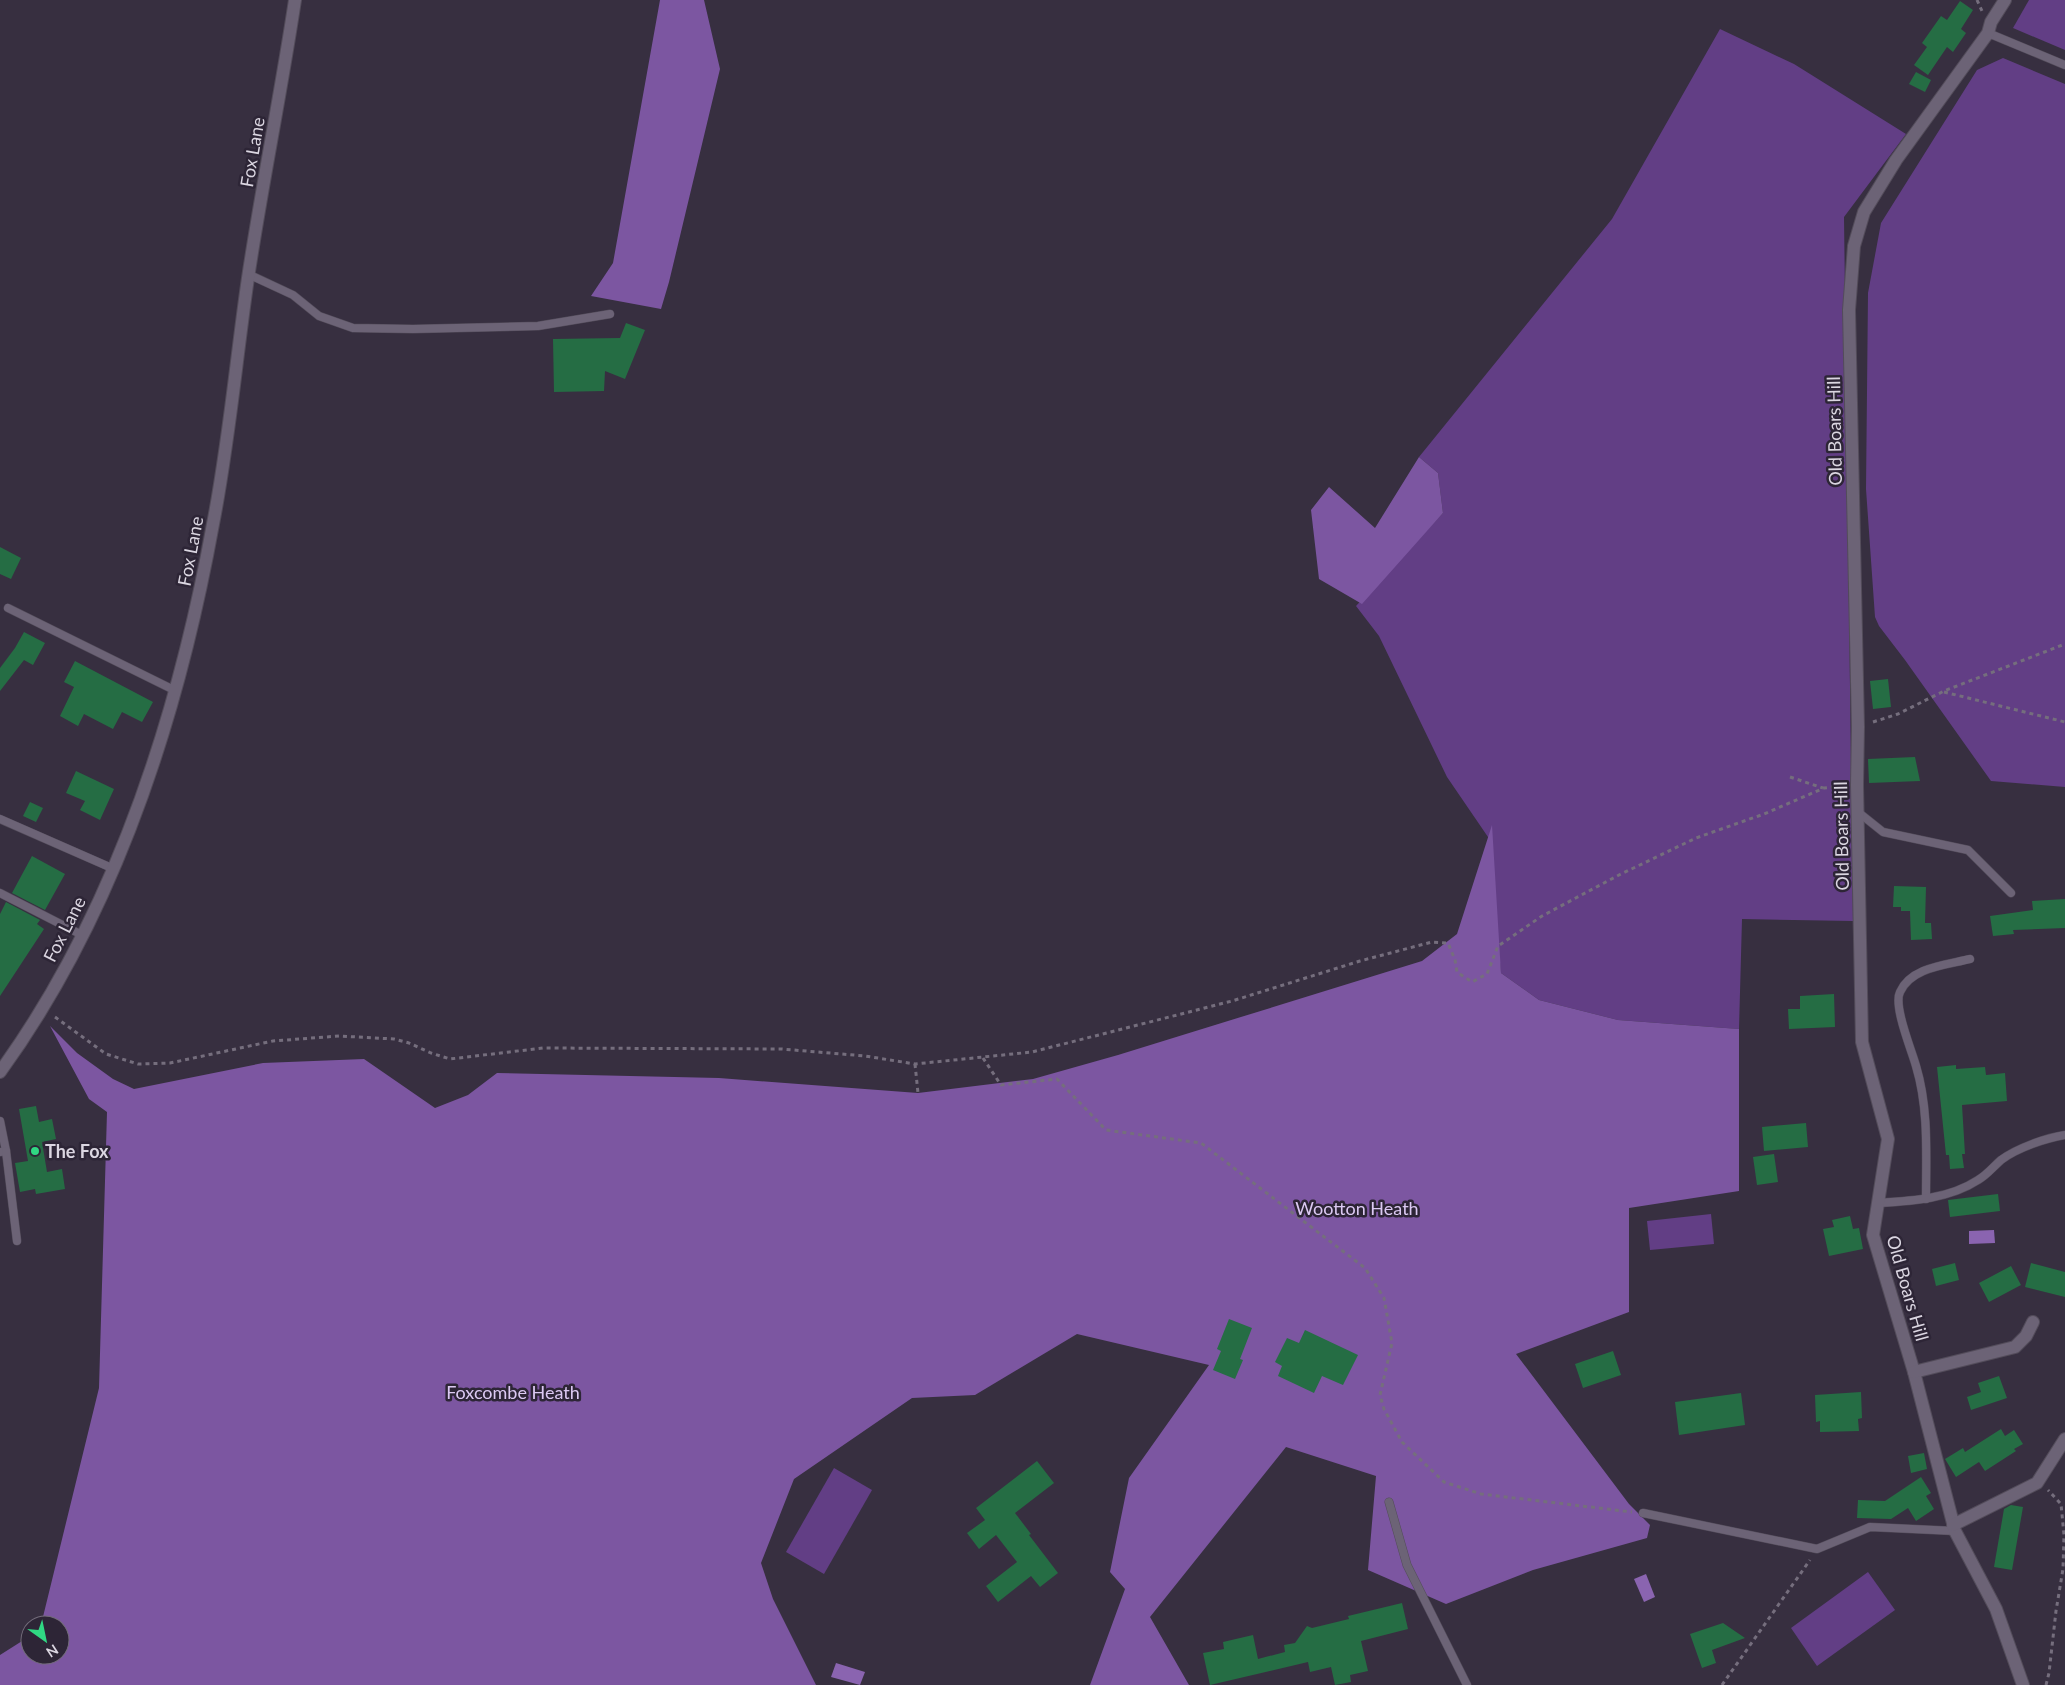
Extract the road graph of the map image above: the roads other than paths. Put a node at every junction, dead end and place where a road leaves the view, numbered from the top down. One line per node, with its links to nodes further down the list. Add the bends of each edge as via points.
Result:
1 (295, 0): 5 (street, Fox Lane)
2 (2005, 0): 3 (street, Old Boars Hill)
3 (1988, 33): 4 (lane); 9 (street, Old Boars Hill, via 1892,167 1864,212 1854,246 1848,310)
4 (2065, 65)
5 (248, 274): 6 (lane, via 293,294 320,316 353,328 538,326); 8 (street, Fox Lane, via 214,524)
6 (610, 314)
7 (8, 608): 8 (lane)
8 (176, 691): 11 (street, Fox Lane)
9 (1858, 812): 13 (lane, via 1884,832 1968,850); 21 (street, Old Boars Hill, via 1862,1042 1888,1139)
10 (0, 819): 11 (lane)
11 (114, 869): 14 (street, Fox Lane)
12 (0, 893): 14 (lane)
13 (2011, 893)
14 (82, 935): 16 (street, Fox Lane, via 42,1009)
15 (1970, 959): 20 (lane, via 1920,972 1907,981 1899,994 1899,1009 1920,1080 1925,1114)
16 (0, 1072)
17 (0, 1121): 19 (lane)
18 (2065, 1135): 20 (lane, via 2014,1152 1977,1181)
19 (3, 1151): 22 (lane)
20 (1926, 1199): 21 (lane)
21 (1878, 1202): 24 (street, Old Boars Hill, via 1874,1235)
22 (17, 1241)
23 (2033, 1322): 24 (street, via 2015,1347)
24 (1914, 1372): 28 (street, Old Boars Hill)
25 (2065, 1438): 28 (street, via 2037,1483)
26 (1388, 1502): 29 (lane, via 1407,1565)
27 (1643, 1514): 28 (lane, via 1816,1549 1870,1527)
28 (1954, 1528): 30 (street, Old Boars Hill, via 1996,1609)
29 (1467, 1685)
30 (2023, 1685)

